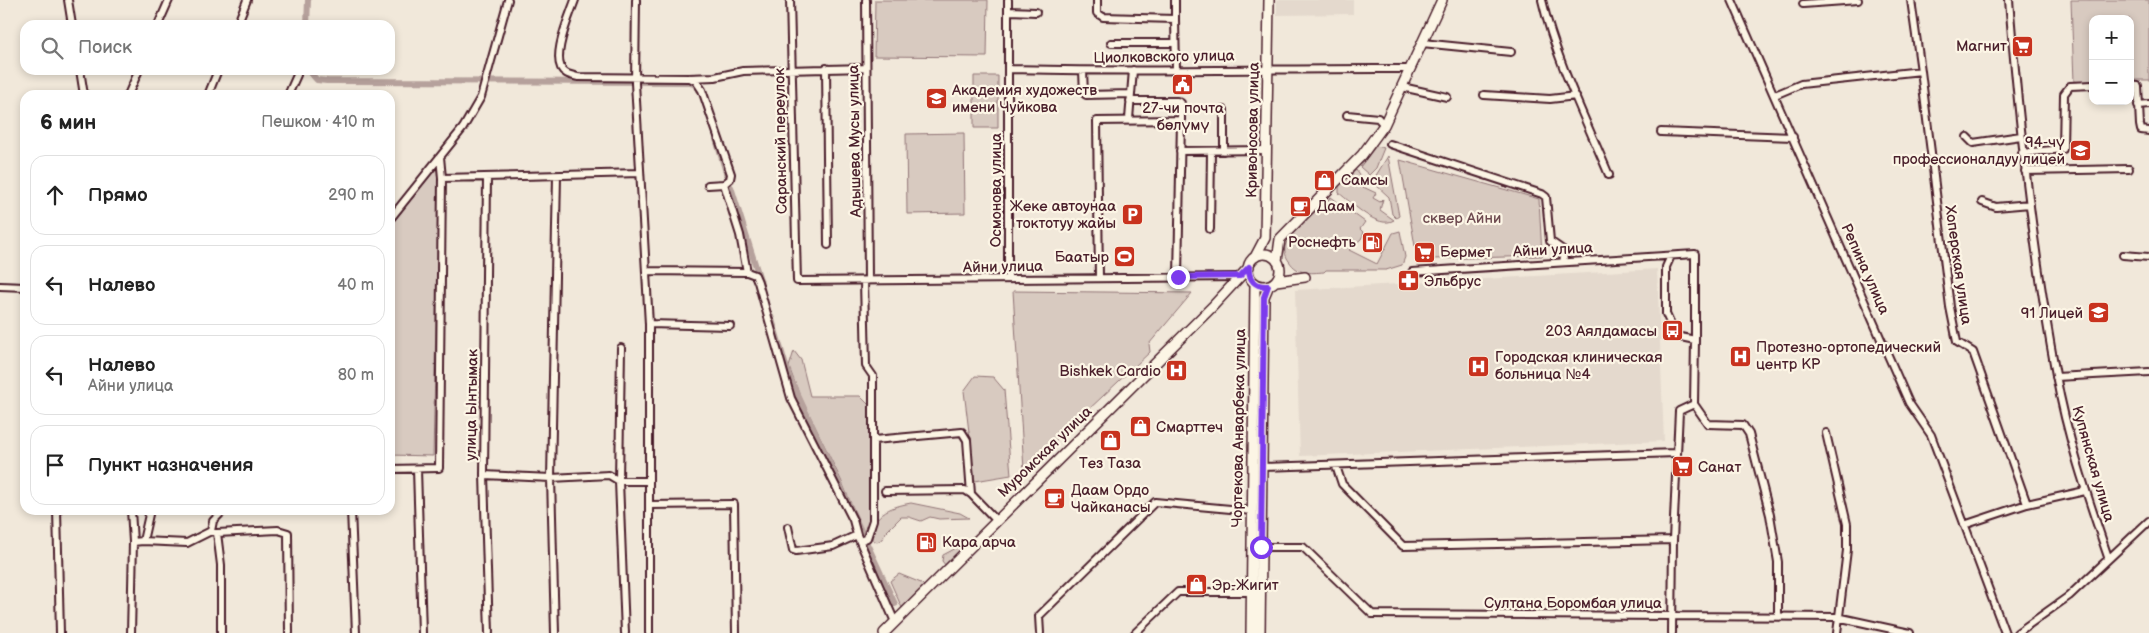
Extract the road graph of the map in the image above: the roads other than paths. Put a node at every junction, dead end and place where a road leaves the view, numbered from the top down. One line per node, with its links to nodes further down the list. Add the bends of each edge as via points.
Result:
1 (68, 0): 23 (street)
2 (168, 0): 24 (street)
3 (247, 0): 25 (street)
4 (508, 0): 76 (street, via 481,97 463,128)
5 (575, 0): 45 (street, via 559,50 560,65 565,73)
6 (636, 0): 45 (street)
7 (790, 0): 35 (street, Саранский переулок)
8 (866, 0): 31 (street, Адышева Мусы улица)
9 (1008, 0): 20 (street, Осмонова улица)
10 (1097, 0): 22 (street, via 1097,13 1103,17)
11 (1175, 0): 22 (street)
12 (1269, 0): 32 (main road, Кривоносова улица)
13 (1442, 0): 28 (main road)
14 (1542, 0): 55 (street)
15 (1732, 0): 54 (street, Репина улица)
16 (1858, 0): 19 (street)
17 (1911, 0): 39 (street, Хоперская улица)
18 (2009, 0): 67 (street, Купянская улица)
19 (1803, 4)
20 (1008, 11): 21 (street); 33 (street, Осмонова улица)
21 (1036, 12)
22 (1175, 19): 27 (street)
23 (71, 20)
24 (160, 20)
25 (239, 20)
26 (1111, 43): 27 (street)
27 (1176, 43): 37 (street)
28 (1422, 43): 29 (street); 34 (main road)
29 (1511, 52)
30 (826, 68): 31 (street); 35 (street); 92 (street, Адышева Мусы улица)
31 (866, 68): 108 (street, Адышева Мусы улица)
32 (1267, 68): 34 (street, Циолковского улица); 37 (street, Циолковского улица); 71 (main road, Кривоносова улица)
33 (1009, 69): 38 (street, Циолковского улица); 106 (street, Осмонова улица)
34 (1410, 69): 48 (main road)
35 (792, 70): 44 (street, via 743,71); 107 (street, Саранский переулок)
36 (1133, 70): 37 (street, Циолковского улица); 38 (street, Циолковского улица); 56 (street)
37 (1176, 70)
38 (1083, 71): 56 (street, via 1086,95)
39 (1921, 71): 54 (street, via 1801,84); 135 (street, Хоперская улица, via 1957,342 1973,352)
40 (81, 75): 49 (street)
41 (137, 75): 50 (street)
42 (216, 75): 51 (street)
43 (297, 75): 52 (street)
44 (689, 78): 45 (street); 84 (street, via 696,81 702,90 731,174)
45 (635, 80): 79 (street)
46 (2089, 85): 75 (street, via 2070,86 2064,94 2063,149)
47 (2134, 86): 59 (street, via 2138,86)
48 (1402, 87): 57 (street); 64 (main road)
49 (83, 90)
50 (130, 90)
51 (210, 90)
52 (290, 90)
53 (1484, 95): 55 (street, via 1550,99)
54 (1775, 95): 68 (street, Репина улица)
55 (1576, 96): 80 (street)
56 (1130, 97): 62 (street); 63 (street, via 1177,100 1181,103)
57 (1447, 97)
58 (2149, 104): 59 (street)
59 (2138, 105): 65 (street, via 2141,130)
60 (1224, 110): 73 (street)
61 (1347, 115): 64 (street, via 1378,118)
62 (1129, 119): 63 (street); 105 (street, via 1097,121)
63 (1181, 120): 74 (street)
64 (1384, 125): 91 (main road, via 1362,155)
65 (2149, 131)
66 (1661, 132): 68 (street)
67 (2021, 136): 69 (street, via 1973,143); 75 (street, Купянская улица)
68 (1793, 137): 145 (street, Репина улица, via 1909,402 1931,435)
69 (1967, 137)
70 (1390, 144): 97 (street, via 1542,194 1546,197 1550,241 1563,250)
71 (1267, 150): 73 (street); 90 (main road, Кривоносова улица)
72 (1211, 151): 73 (street); 74 (street); 89 (street)
73 (1224, 151)
74 (1180, 152): 104 (street)
75 (2022, 153): 78 (street, Купянская улица)
76 (440, 157): 83 (street); 88 (street)
77 (2128, 169): 78 (street)
78 (2025, 171): 87 (street, Купянская улица)
79 (640, 173): 81 (street); 100 (street)
80 (1609, 175)
81 (556, 176): 82 (street); 129 (street)
82 (487, 177): 83 (street); 128 (street, улица Ынтымак)
83 (442, 178): 127 (street, via 439,468)
84 (724, 184): 85 (street); 101 (street, via 740,235)
85 (708, 185)
86 (1982, 202): 87 (street, via 1996,207)
87 (2030, 204): 119 (street, Купянская улица)
88 (395, 213)
89 (1210, 229)
90 (1265, 238): 91 (main road, via 1270,243); 95 (main road, Кривоносова улица)
91 (1280, 239): 98 (main road)
92 (828, 245)
93 (2124, 255): 96 (street)
94 (1671, 256): 97 (street, Айни улица); 116 (street, via 1666,267 1666,314 1676,336); 116 (street, Айни улица, via 1695,254)
95 (1255, 257): 98 (main road, via 1267,255); 99 (main road)
96 (2149, 257)
97 (1564, 262): 102 (street, Айни улица)
98 (1278, 263): 110 (main road, via 1280,274); 110 (main road, via 1290,273 1305,277)
99 (1249, 267): 103 (main road, Муромская улица); 109 (main road)
100 (646, 271): 101 (street); 114 (street)
101 (747, 272): 148 (street, via 758,282 791,398)
102 (1412, 272)
103 (1240, 276): 104 (street, Айни улица); 113 (main road, Муромская улица)
104 (1178, 277): 105 (street, Айни улица)
105 (1098, 278): 106 (street, Айни улица)
106 (1008, 279): 108 (street, Айни улица)
107 (796, 281): 108 (street, Айни улица)
108 (866, 281): 122 (street, Адышева Мусы улица, via 866,366 873,376)
109 (1254, 282): 110 (main road); 113 (main road); 137 (main road, Чортекова Анварбека улица)
110 (1272, 283): 125 (main road, Чортекова Анварбека улица, via 1264,297)
111 (0, 286): 112 (street)
112 (20, 287)
113 (1227, 292): 143 (main road, Муромская улица)
114 (648, 324): 115 (street); 131 (street)
115 (730, 326)
116 (1695, 340): 120 (street)
117 (621, 348): 130 (street)
118 (2149, 372): 119 (street)
119 (2056, 377): 133 (street, Купянская улица)
120 (1694, 404): 123 (street, via 1679,411); 156 (street, via 1708,424 1743,425 1749,434 1778,562)
121 (1826, 433): 157 (street, via 1848,524)
122 (874, 440): 134 (street, via 962,432 967,440); 148 (street, Адышева Мусы улица, via 874,520)
123 (1676, 453): 124 (street); 149 (street)
124 (1336, 466): 125 (street); 149 (street, via 1342,484 1403,546)
125 (1262, 467): 152 (main road, Чортекова Анварбека улица)
126 (395, 469): 127 (street)
127 (417, 469): 164 (street)
128 (484, 475): 129 (street); 165 (street, улица Ынтымак)
129 (551, 478): 130 (street, via 609,475); 166 (street)
130 (619, 481): 131 (street); 167 (street)
131 (649, 481): 136 (street)
132 (885, 491): 134 (street, via 958,489)
133 (2086, 491): 135 (street); 153 (street, Купянская улица)
134 (971, 494): 143 (street)
135 (2027, 504): 145 (street)
136 (649, 505): 168 (street); 169 (street, via 734,504)
137 (1252, 511): 154 (main road, Чортекова Анварбека улица); 171 (street, via 1155,502 1040,616)
138 (57, 515): 159 (street)
139 (131, 515): 151 (street)
140 (149, 515): 150 (street)
141 (219, 515): 147 (street, via 214,521)
142 (350, 515): 163 (street)
143 (996, 520): 158 (main road, Муромская улица)
144 (2149, 521): 153 (street)
145 (1964, 525): 178 (street, Репина улица)
146 (788, 527): 148 (street, via 793,550 796,551)
147 (214, 532): 150 (street, via 187,543); 161 (street, via 221,565); 162 (street, via 278,530 288,533)
148 (862, 539): 158 (street)
149 (1673, 540): 155 (street)
150 (143, 541): 151 (street)
151 (133, 542): 160 (street)
152 (1261, 547): 155 (street, Султана Боромбая улица, via 1303,547 1372,614); 174 (main road, Чортекова Анварбека улица)
153 (2108, 557): 179 (street, via 2069,596)
154 (1251, 592): 172 (street, via 1178,592); 173 (main road, Чортекова Анварбека улица)
155 (1671, 615): 156 (street, Султана Боромбая улица); 175 (street)
156 (1778, 616): 157 (street, Султана Боромбая улица)
157 (1838, 617): 176 (street); 177 (street, Султана Боромбая улица)
158 (895, 622): 170 (main road, Муромская улица)
159 (60, 633)
160 (131, 633)
161 (221, 633)
162 (289, 633)
163 (356, 633)
164 (422, 633)
165 (489, 633)
166 (555, 633)
167 (625, 633)
168 (649, 633)
169 (736, 633)
170 (884, 633)
171 (1040, 633)
172 (1135, 633)
173 (1251, 633)
174 (1260, 633)
175 (1672, 633)
176 (1836, 633)
177 (1910, 633)
178 (2004, 633)
179 (2017, 633)

